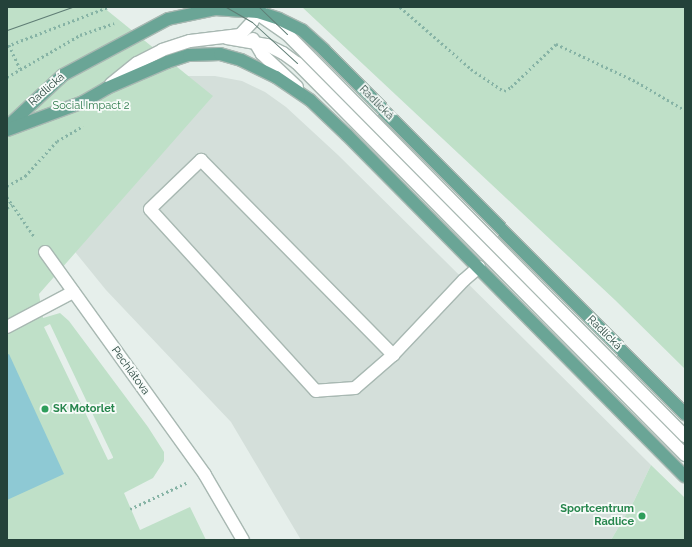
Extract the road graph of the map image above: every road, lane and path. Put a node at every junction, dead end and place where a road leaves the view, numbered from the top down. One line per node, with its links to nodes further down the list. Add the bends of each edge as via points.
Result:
1 (108, 7): 7 (path)
2 (400, 7): 12 (path, via 471,69 504,91 556,44 637,82)
3 (255, 13): 5 (street, via 240,35); 6 (street, via 251,28); 14 (main road, Radlická, via 215,9 176,16 160,22 63,75); 25 (main road, Radlická, via 280,19 297,28 324,50); 26 (street, via 287,34)
4 (96, 29): 8 (path, via 80,35)
5 (227, 38): 6 (street); 10 (street, via 200,40 162,50 137,63)
6 (255, 43): 11 (street, via 262,54); 27 (street, via 276,49 297,63)
7 (8, 46): 8 (path)
8 (20, 69): 9 (path)
9 (7, 77)
10 (107, 88): 11 (main road, Radlická, via 182,57 211,54 241,60 288,84); 15 (main road, Radlická, via 82,102)
11 (310, 100): 21 (main road, Radlická)
12 (685, 110)
13 (84, 125): 16 (path, via 57,140 25,176)
14 (7, 127)
15 (7, 130)
16 (7, 186)
17 (7, 197): 18 (path)
18 (12, 204): 19 (path); 20 (path)
19 (7, 208)
20 (45, 252): 22 (street, Pechlátova)
21 (478, 267): 24 (street); 29 (main road, Radlická)
22 (73, 292): 23 (street); 28 (street, Pechlátova)
23 (7, 327)
24 (393, 355): 24 (street, via 201,160 150,208 316,391 356,388)
25 (685, 414)
26 (685, 436)
27 (685, 454)
28 (204, 475): 30 (path); 31 (street, Pechlátova)
29 (685, 476)
30 (130, 509)
31 (243, 540)

